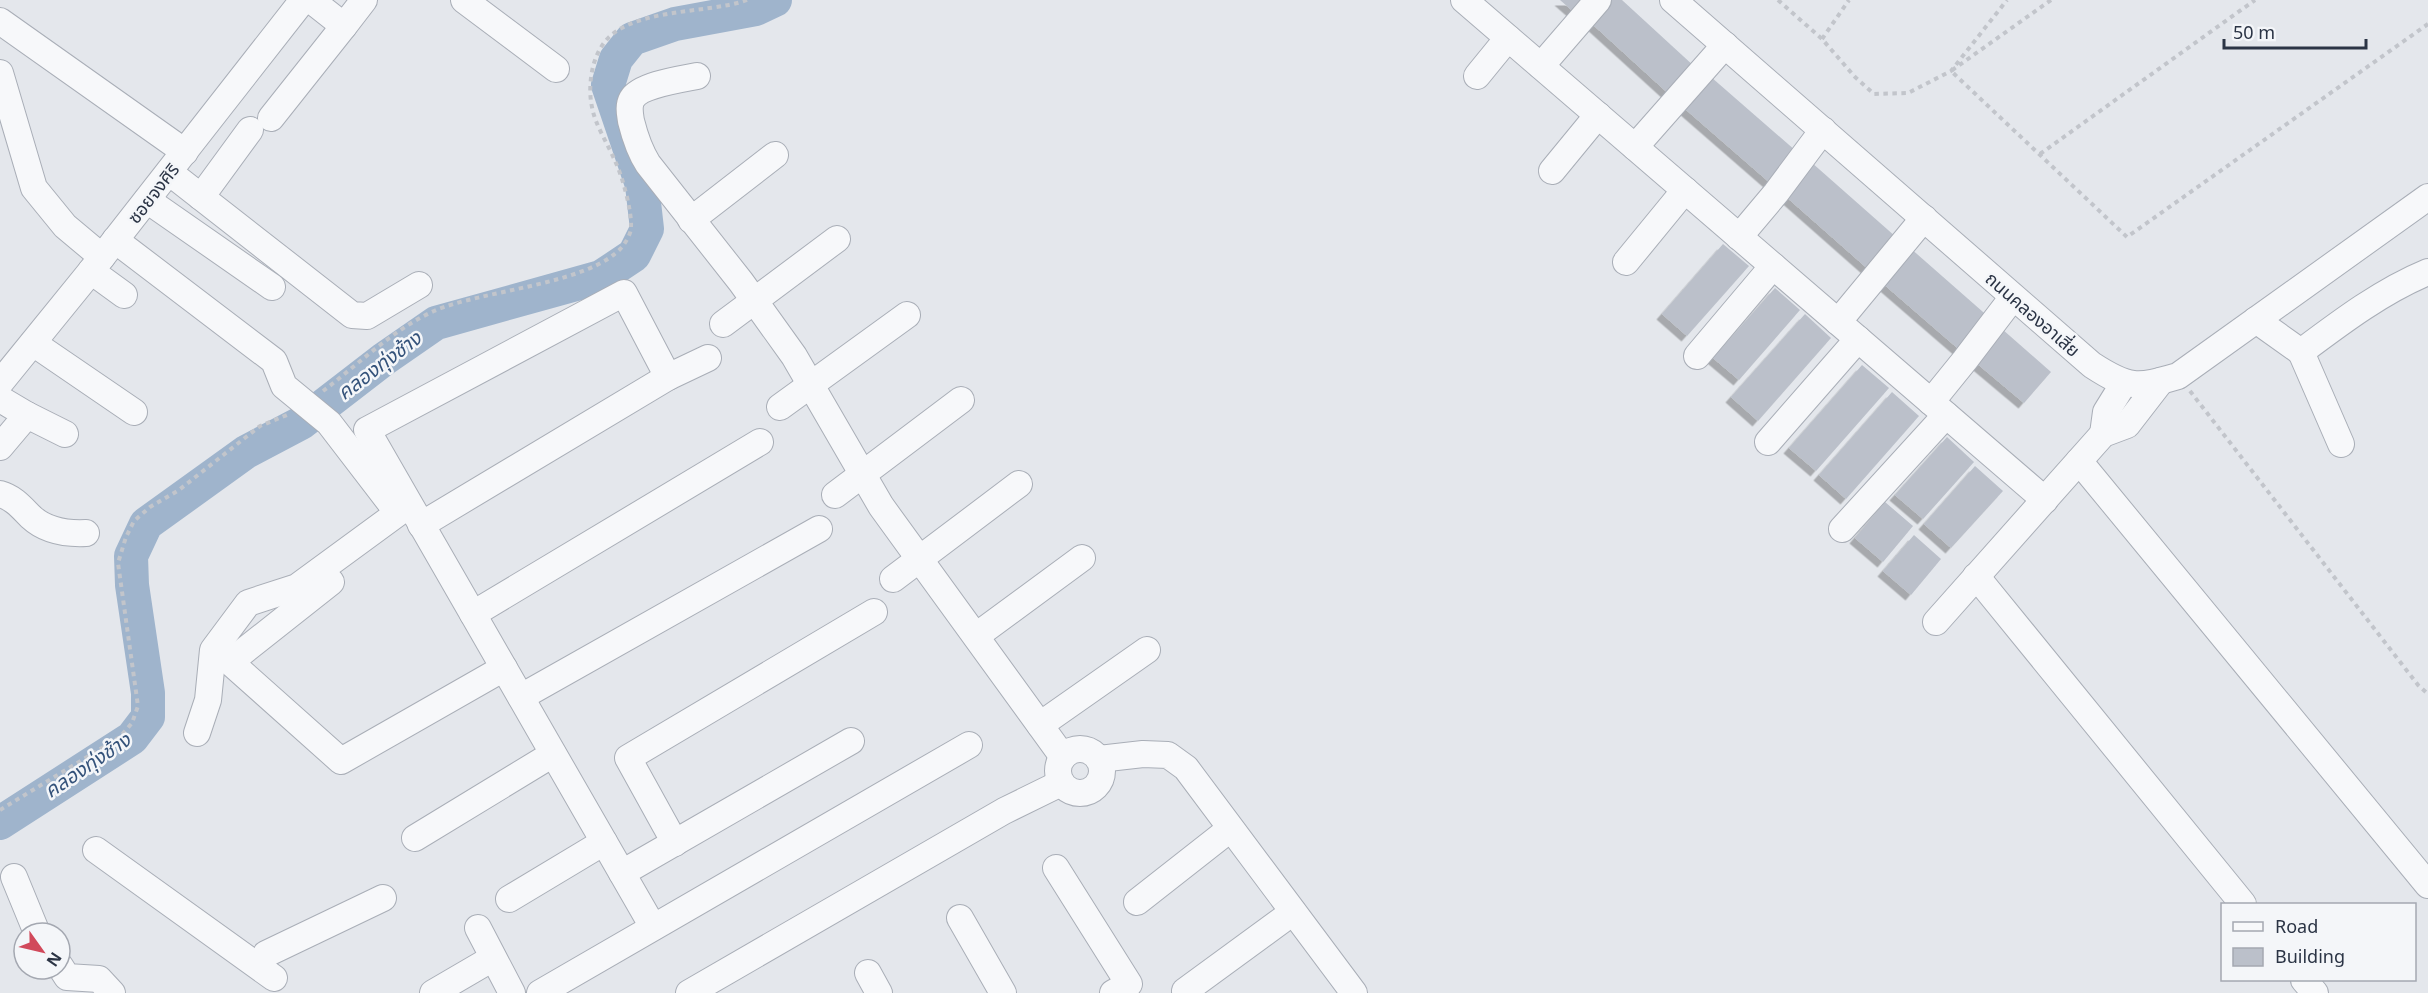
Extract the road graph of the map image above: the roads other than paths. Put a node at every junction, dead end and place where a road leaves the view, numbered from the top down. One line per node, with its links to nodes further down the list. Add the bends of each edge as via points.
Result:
1 (303, 0): 20 (street, ซอยจงศิริ)
2 (311, 0): 9 (street)
3 (364, 0): 9 (street)
4 (464, 0): 13 (street)
5 (1464, 0): 10 (street)
6 (1598, 0): 12 (street)
7 (1673, 0): 11 (street, ถนนคลองอาเสี่ย)
8 (0, 21): 20 (street)
9 (344, 26): 25 (street)
10 (1508, 38): 12 (street); 16 (street)
11 (1725, 45): 18 (street, ถนนคลองอาเสี่ย); 19 (street)
12 (1541, 66): 17 (street)
13 (556, 69)
14 (0, 73): 32 (street, via 34,188 65,226)
15 (697, 76): 29 (street, via 638,92 629,110 639,151)
16 (1477, 76)
17 (1598, 115): 19 (street); 22 (street)
18 (1823, 129): 28 (street, ถนนคลองอาเสี่ย); 30 (street)
19 (1635, 147): 24 (street)
20 (185, 152): 23 (street, ซอยจงศิริ)
21 (775, 155): 29 (street)
22 (1552, 171)
23 (169, 172): 25 (street); 27 (street, ซอยจงศิริ)
24 (1685, 190): 30 (street); 33 (street)
25 (201, 197): 36 (street, via 352,315 367,316)
26 (2428, 197): 42 (street, ถนนคลองอาเสี่ย)
27 (147, 200): 32 (street, ซอยจงศิริ); 37 (street)
28 (1924, 218): 39 (street, ถนนคลองอาเสี่ย); 43 (street)
29 (691, 220): 40 (street)
30 (1739, 237): 34 (street)
31 (837, 239): 40 (street)
32 (103, 256): 38 (street); 46 (street, ซอยจงศิริ); 89 (street, via 274,362 285,386 329,423 398,513 297,587 248,603 213,650 208,700)
33 (1626, 262)
34 (1773, 266): 43 (street); 48 (street)
35 (2428, 272): 47 (street, via 2403,282)
36 (419, 285)
37 (272, 287)
38 (124, 295)
39 (2013, 297): 52 (street, ถนนคลองอาเสี่ย, via 2092,365); 58 (street, via 1965,360)
40 (754, 301): 44 (street); 54 (street)
41 (907, 315): 54 (street)
42 (2256, 320): 47 (street); 51 (street, ถนนคลองอาเสี่ย)
43 (1838, 322): 45 (street)
44 (723, 324)
45 (1858, 339): 58 (street); 64 (street)
46 (33, 343): 53 (street, ซอยจงศิริ); 59 (street)
47 (2301, 352): 65 (street)
48 (1696, 356)
49 (708, 358): 50 (street)
50 (668, 377): 73 (street); 73 (street, via 624,292 367,430)
51 (2170, 379): 52 (street, ถนนคลองอาเสี่ย, via 2134,386); 62 (street, via 2127,425)
52 (2124, 382): 62 (street, via 2106,412)
53 (0, 383)
54 (810, 384): 57 (street); 68 (street)
55 (0, 399): 60 (street)
56 (961, 400): 68 (street)
57 (780, 407)
58 (1938, 408): 72 (street); 75 (street)
59 (134, 412)
60 (27, 415): 61 (street); 66 (street)
61 (64, 434)
62 (2103, 435): 67 (street)
63 (760, 442): 82 (street)
64 (1768, 442)
65 (2341, 444)
66 (0, 447)
67 (2079, 461): 72 (street); 104 (street)
68 (863, 474): 71 (street); 77 (street, via 881,506)
69 (1019, 484): 77 (street)
70 (0, 494): 76 (street, via 46,527)
71 (835, 495)
72 (2044, 500): 79 (street)
73 (419, 520): 82 (street); 86 (street, via 230,662 341,761)
74 (819, 529): 87 (street)
75 (1842, 529)
76 (86, 533)
77 (920, 558): 80 (street); 84 (street)
78 (1082, 558): 84 (street)
79 (1976, 576): 83 (street); 108 (street)
80 (893, 579)
81 (874, 612): 99 (street, via 628,758)
82 (473, 614): 86 (street)
83 (1936, 622)
84 (976, 636): 88 (street)
85 (1147, 650): 88 (street)
86 (504, 668): 87 (street)
87 (521, 697): 92 (street)
88 (1040, 725): 93 (street)
89 (197, 733)
90 (851, 741): 99 (street)
91 (969, 745): 112 (street)
92 (553, 754): 97 (street); 98 (street)
93 (1063, 757): 94 (street, via 1080,748 1090,750); 95 (street, via 1058,774)
94 (1099, 759): 95 (street, via 1102,776 1089,792 1079,794); 96 (street, via 1168,755 1186,768)
95 (1061, 783): 124 (street, via 1004,811)
96 (1230, 829): 107 (street); 109 (street)
97 (414, 838)
98 (604, 842): 102 (street); 106 (street)
99 (675, 843): 102 (street)
100 (96, 850): 117 (street)
101 (1056, 868): 126 (street, via 1129,984)
102 (622, 873): 112 (street)
103 (14, 877): 111 (street)
104 (2428, 885)
105 (383, 898): 117 (street, via 265,946)
106 (509, 899)
107 (1137, 902)
108 (2242, 903)
109 (1293, 912): 118 (street); 119 (street)
110 (960, 918): 125 (street)
111 (32, 921)
112 (653, 927): 123 (street)
113 (478, 928): 114 (street)
114 (493, 958): 121 (street); 122 (street)
115 (72, 976): 120 (street, via 99,979)
116 (2305, 981): 127 (street)
117 (278, 986)
118 (1185, 991)
119 (1351, 992)
120 (112, 993)
121 (433, 993)
122 (512, 993)
123 (540, 993)
124 (688, 993)
125 (1003, 993)
126 (1113, 993)
127 (2315, 993)

